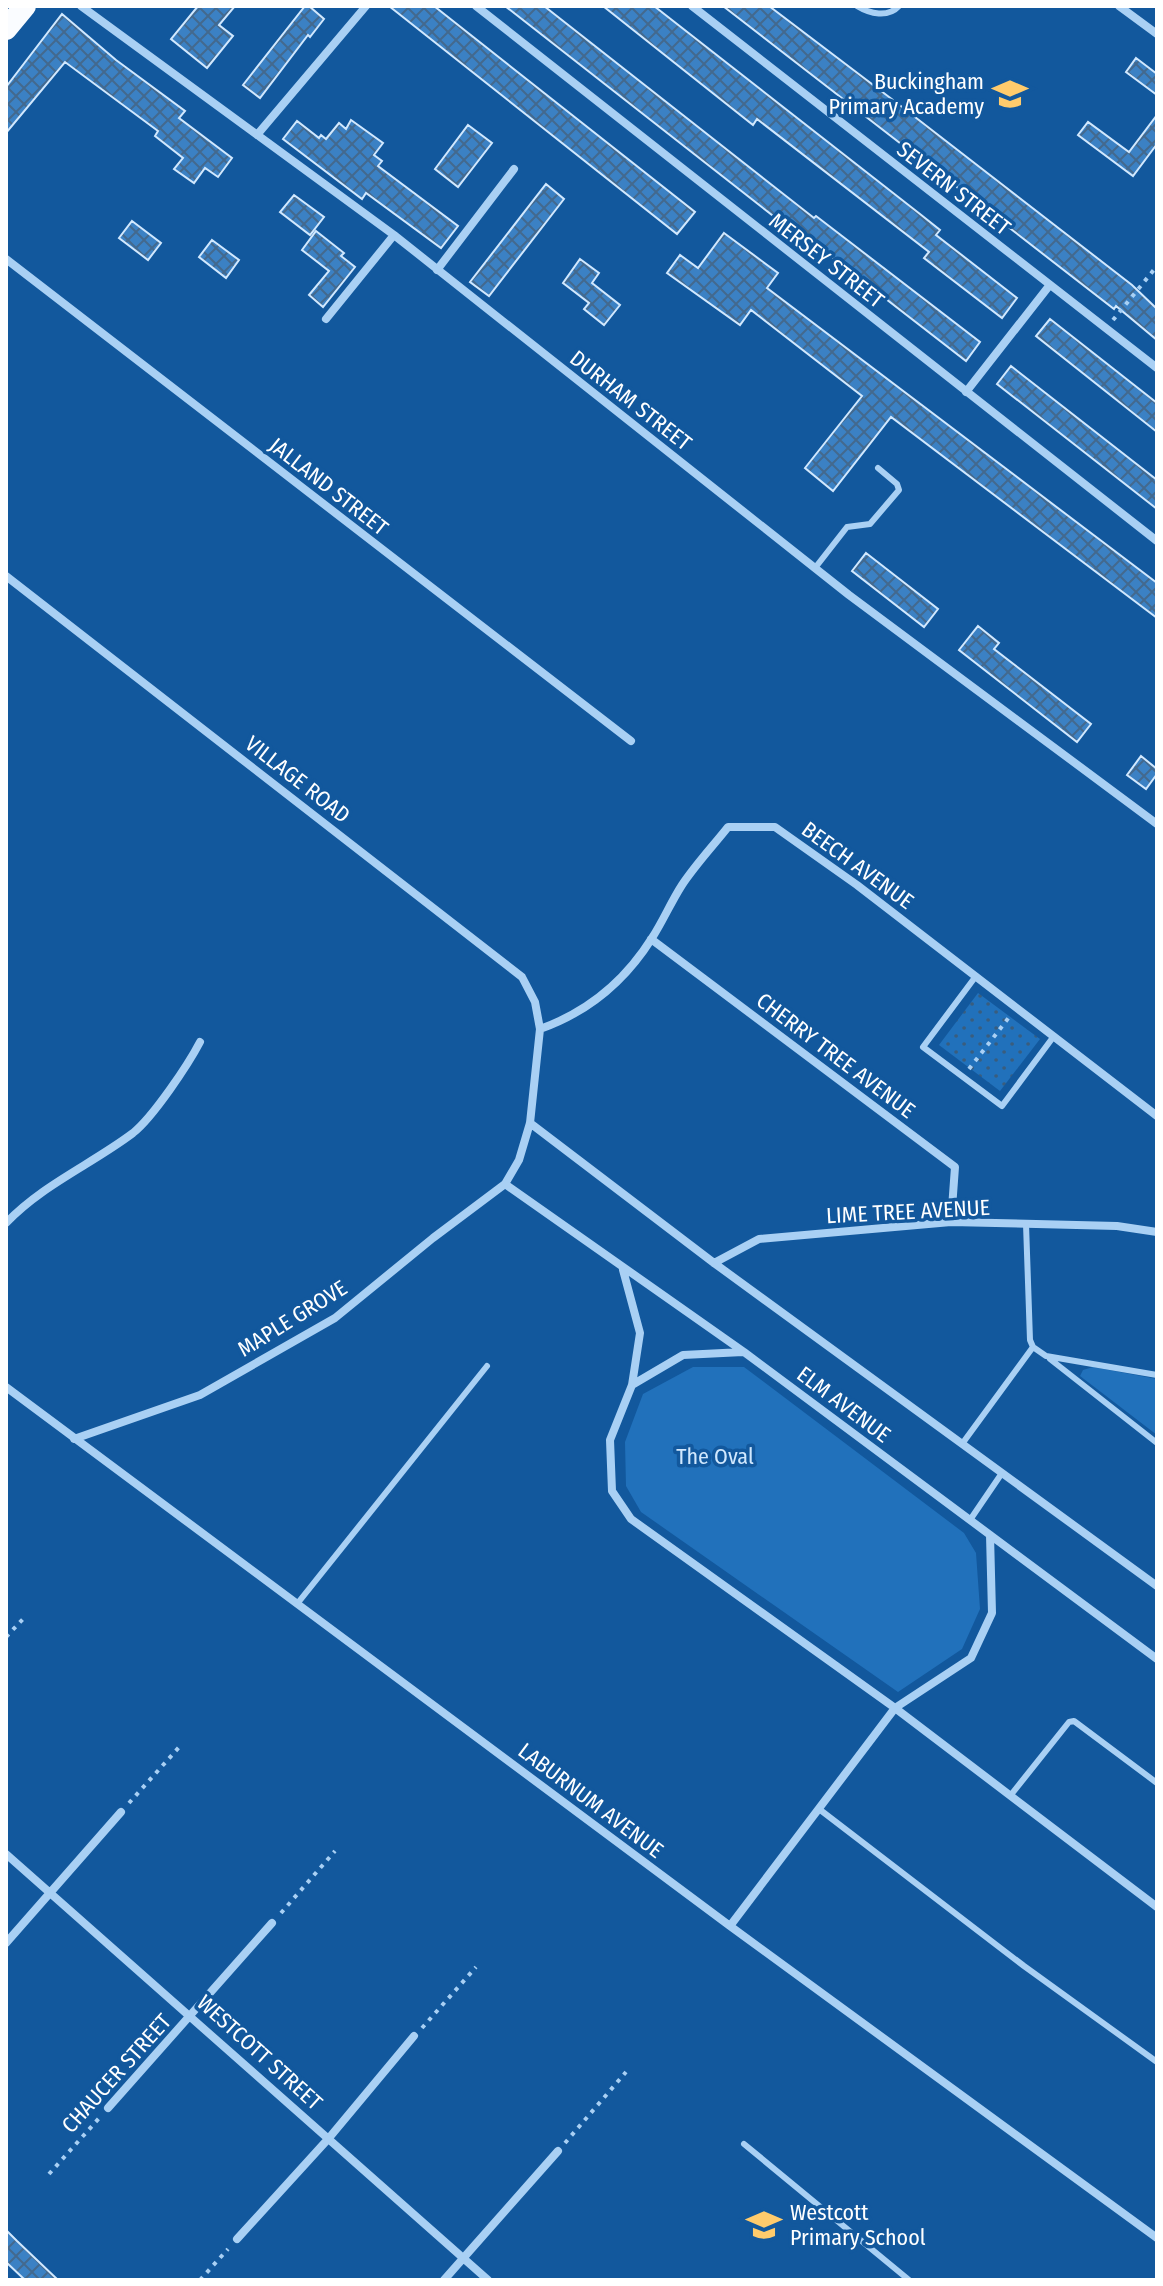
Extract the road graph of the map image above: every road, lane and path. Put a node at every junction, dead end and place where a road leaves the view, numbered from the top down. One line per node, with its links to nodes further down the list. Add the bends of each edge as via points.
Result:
1 (25, 6): 9 (highway)
2 (81, 6): 11 (street, DURHAM STREET)
3 (366, 6): 11 (street)
4 (476, 6): 21 (street, MERSEY STREET)
5 (692, 6): 17 (street, SEVERN STREET)
6 (857, 6): 7 (lane, via 880,14)
7 (899, 6)
8 (1119, 6): 10 (street)
9 (6, 29)
10 (1157, 34)
11 (257, 135): 13 (street, DURHAM STREET)
12 (514, 169): 16 (street)
13 (394, 235): 16 (street, DURHAM STREET); 18 (street)
14 (6, 259): 26 (street, JALLAND STREET)
15 (1157, 266): 19 (path)
16 (437, 270): 24 (street, DURHAM STREET)
17 (1049, 286): 19 (street, SEVERN STREET); 21 (street)
18 (326, 319)
19 (1106, 327): 20 (street, SEVERN STREET)
20 (1157, 368)
21 (966, 392): 23 (street, MERSEY STREET)
22 (878, 468): 24 (lane, via 899,490 870,524 847,527)
23 (1157, 541)
24 (815, 568): 27 (street, DURHAM STREET)
25 (6, 576): 31 (street, VILLAGE ROAD, via 522,977 535,1002)
26 (631, 741)
27 (1157, 824)
28 (651, 939): 29 (street, BEECH AVENUE, via 683,883 728,827 775,827); 31 (street, BEECH AVENUE, via 629,970 588,1007); 38 (street, CHERRY TREE AVENUE, via 955,1167)
29 (976, 976): 30 (street, BEECH AVENUE); 34 (lane, via 923,1047)
30 (1016, 1008): 32 (street, BEECH AVENUE); 34 (path)
31 (540, 1029): 36 (street)
32 (1054, 1036): 34 (lane, via 1002,1106); 35 (street, BEECH AVENUE)
33 (200, 1042): 39 (street, via 136,1131 61,1179)
34 (963, 1077)
35 (1157, 1116)
36 (530, 1123): 37 (street); 42 (street, ELM AVENUE)
37 (505, 1184): 43 (street, ELM AVENUE); 51 (street, MAPLE GROVE, via 335,1318 200,1395)
38 (951, 1222): 40 (street, LIME TREE AVENUE); 42 (street, LIME TREE AVENUE, via 759,1239)
39 (6, 1223)
40 (1026, 1224): 41 (street, LIME TREE AVENUE); 44 (lane)
41 (1157, 1232)
42 (714, 1263): 53 (street, ELM AVENUE)
43 (623, 1270): 45 (street, ELM AVENUE); 49 (street, via 640,1333)
44 (1033, 1347): 46 (lane); 53 (lane)
45 (744, 1352): 49 (street, via 683,1355); 55 (street, ELM AVENUE)
46 (1046, 1356): 48 (lane); 52 (lane)
47 (487, 1366): 58 (lane)
48 (1157, 1375)
49 (632, 1385): 62 (street, via 610,1440 612,1491 631,1519)
50 (6, 1387): 51 (street, LABURNUM AVENUE)
51 (74, 1439): 58 (street, LABURNUM AVENUE)
52 (1157, 1443)
53 (962, 1444): 54 (street, ELM AVENUE)
54 (1002, 1473): 55 (lane); 57 (street, ELM AVENUE)
55 (970, 1520): 56 (street, ELM AVENUE)
56 (990, 1535): 61 (street, ELM AVENUE); 62 (street, via 992,1613 971,1658)
57 (1157, 1586)
58 (297, 1604): 73 (street, LABURNUM AVENUE)
59 (24, 1618): 60 (path)
60 (6, 1637)
61 (1157, 1659)
62 (895, 1708): 65 (street); 66 (street)
63 (181, 1745): 67 (path)
64 (1157, 1783): 65 (lane, via 1074,1721)
65 (1010, 1796): 71 (street)
66 (819, 1809): 73 (street); 78 (lane)
67 (121, 1812): 70 (street)
68 (335, 1851): 72 (path)
69 (6, 1854): 70 (street, WESTCOTT STREET)
70 (50, 1895): 74 (street); 76 (street, WESTCOTT STREET)
71 (1157, 1907)
72 (272, 1923): 76 (street, CHAUCER STREET)
73 (730, 1926): 85 (street, LABURNUM AVENUE)
74 (6, 1943)
75 (476, 1967): 77 (path)
76 (192, 2016): 80 (street, CHAUCER STREET); 81 (street, WESTCOTT STREET)
77 (414, 2036): 81 (street)
78 (1157, 2062)
79 (626, 2072): 83 (path)
80 (108, 2108): 84 (path, CHAUCER STREET)
81 (329, 2138): 86 (street); 87 (street, WESTCOTT STREET)
82 (744, 2144): 91 (lane)
83 (558, 2151): 87 (street)
84 (49, 2174)
85 (1157, 2238)
86 (237, 2239): 88 (path)
87 (463, 2258): 89 (street); 90 (street, WESTCOTT STREET)
88 (200, 2280)
89 (444, 2280)
90 (488, 2280)
91 (909, 2280)

